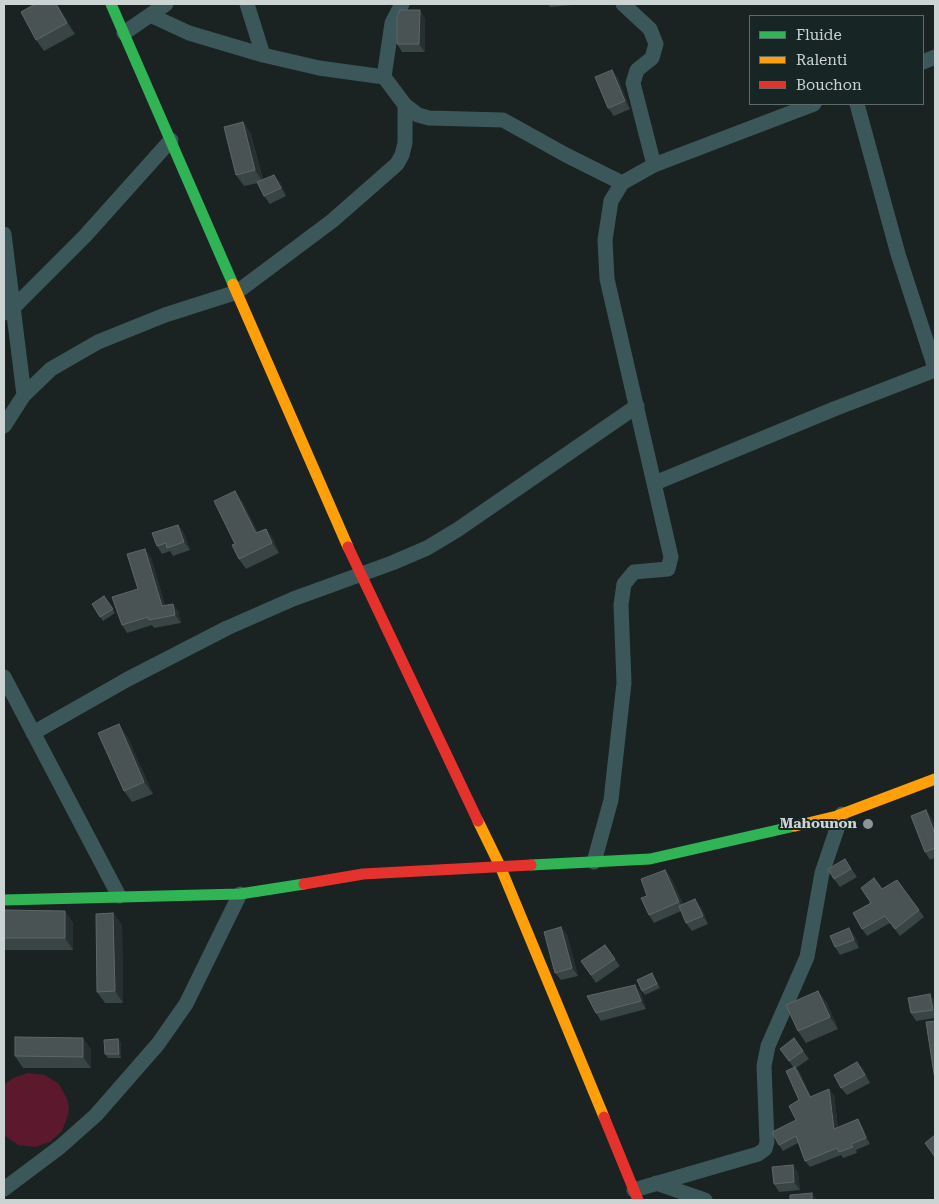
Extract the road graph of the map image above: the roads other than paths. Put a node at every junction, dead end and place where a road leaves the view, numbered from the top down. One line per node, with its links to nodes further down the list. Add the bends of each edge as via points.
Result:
1 (111, 4): 8 (street)
2 (166, 4): 7 (street)
3 (247, 4): 9 (street)
4 (402, 4): 10 (street, via 392,23)
5 (623, 4): 6 (street)
6 (639, 11): 15 (street, via 656,44 652,58 637,70 633,83)
7 (150, 15): 8 (street); 9 (street, via 190,33)
8 (124, 33): 14 (street)
9 (262, 55): 10 (street, via 329,70)
10 (384, 77): 11 (street)
11 (405, 105): 16 (street, via 418,115 429,118 503,120); 18 (street, via 404,143 397,164 332,221)
12 (811, 105): 15 (street)
13 (857, 105): 20 (street, via 898,254)
14 (171, 140): 18 (street); 19 (street, via 85,236)
15 (654, 165): 16 (street)
16 (622, 183): 22 (street, via 607,218 607,280)
17 (4, 234): 19 (street)
18 (237, 292): 21 (street, via 165,315 98,342 51,369); 25 (street)
19 (8, 310): 21 (street)
20 (935, 369): 24 (street)
21 (24, 395): 23 (street)
22 (638, 406): 24 (street); 25 (street, via 457,530 427,548)
23 (4, 426)
24 (655, 483): 30 (street, via 671,557 670,566 668,569 634,572 624,584 621,605 623,692 611,800)
25 (360, 574): 27 (street, via 227,628); 31 (street)
26 (4, 677): 27 (street)
27 (33, 733): 33 (street)
28 (935, 779): 29 (street)
29 (842, 814): 30 (street, via 650,859); 35 (street, via 822,873 807,958 768,1046 764,1066 765,1150)
30 (594, 862): 31 (street)
31 (500, 866): 32 (street, via 363,874); 37 (street)
32 (240, 894): 33 (street); 36 (street, via 186,1004 158,1044 96,1115)
33 (119, 896): 34 (street)
34 (4, 900)
35 (656, 1183): 37 (street); 38 (street)
36 (4, 1190)
37 (636, 1195)
38 (705, 1200)

